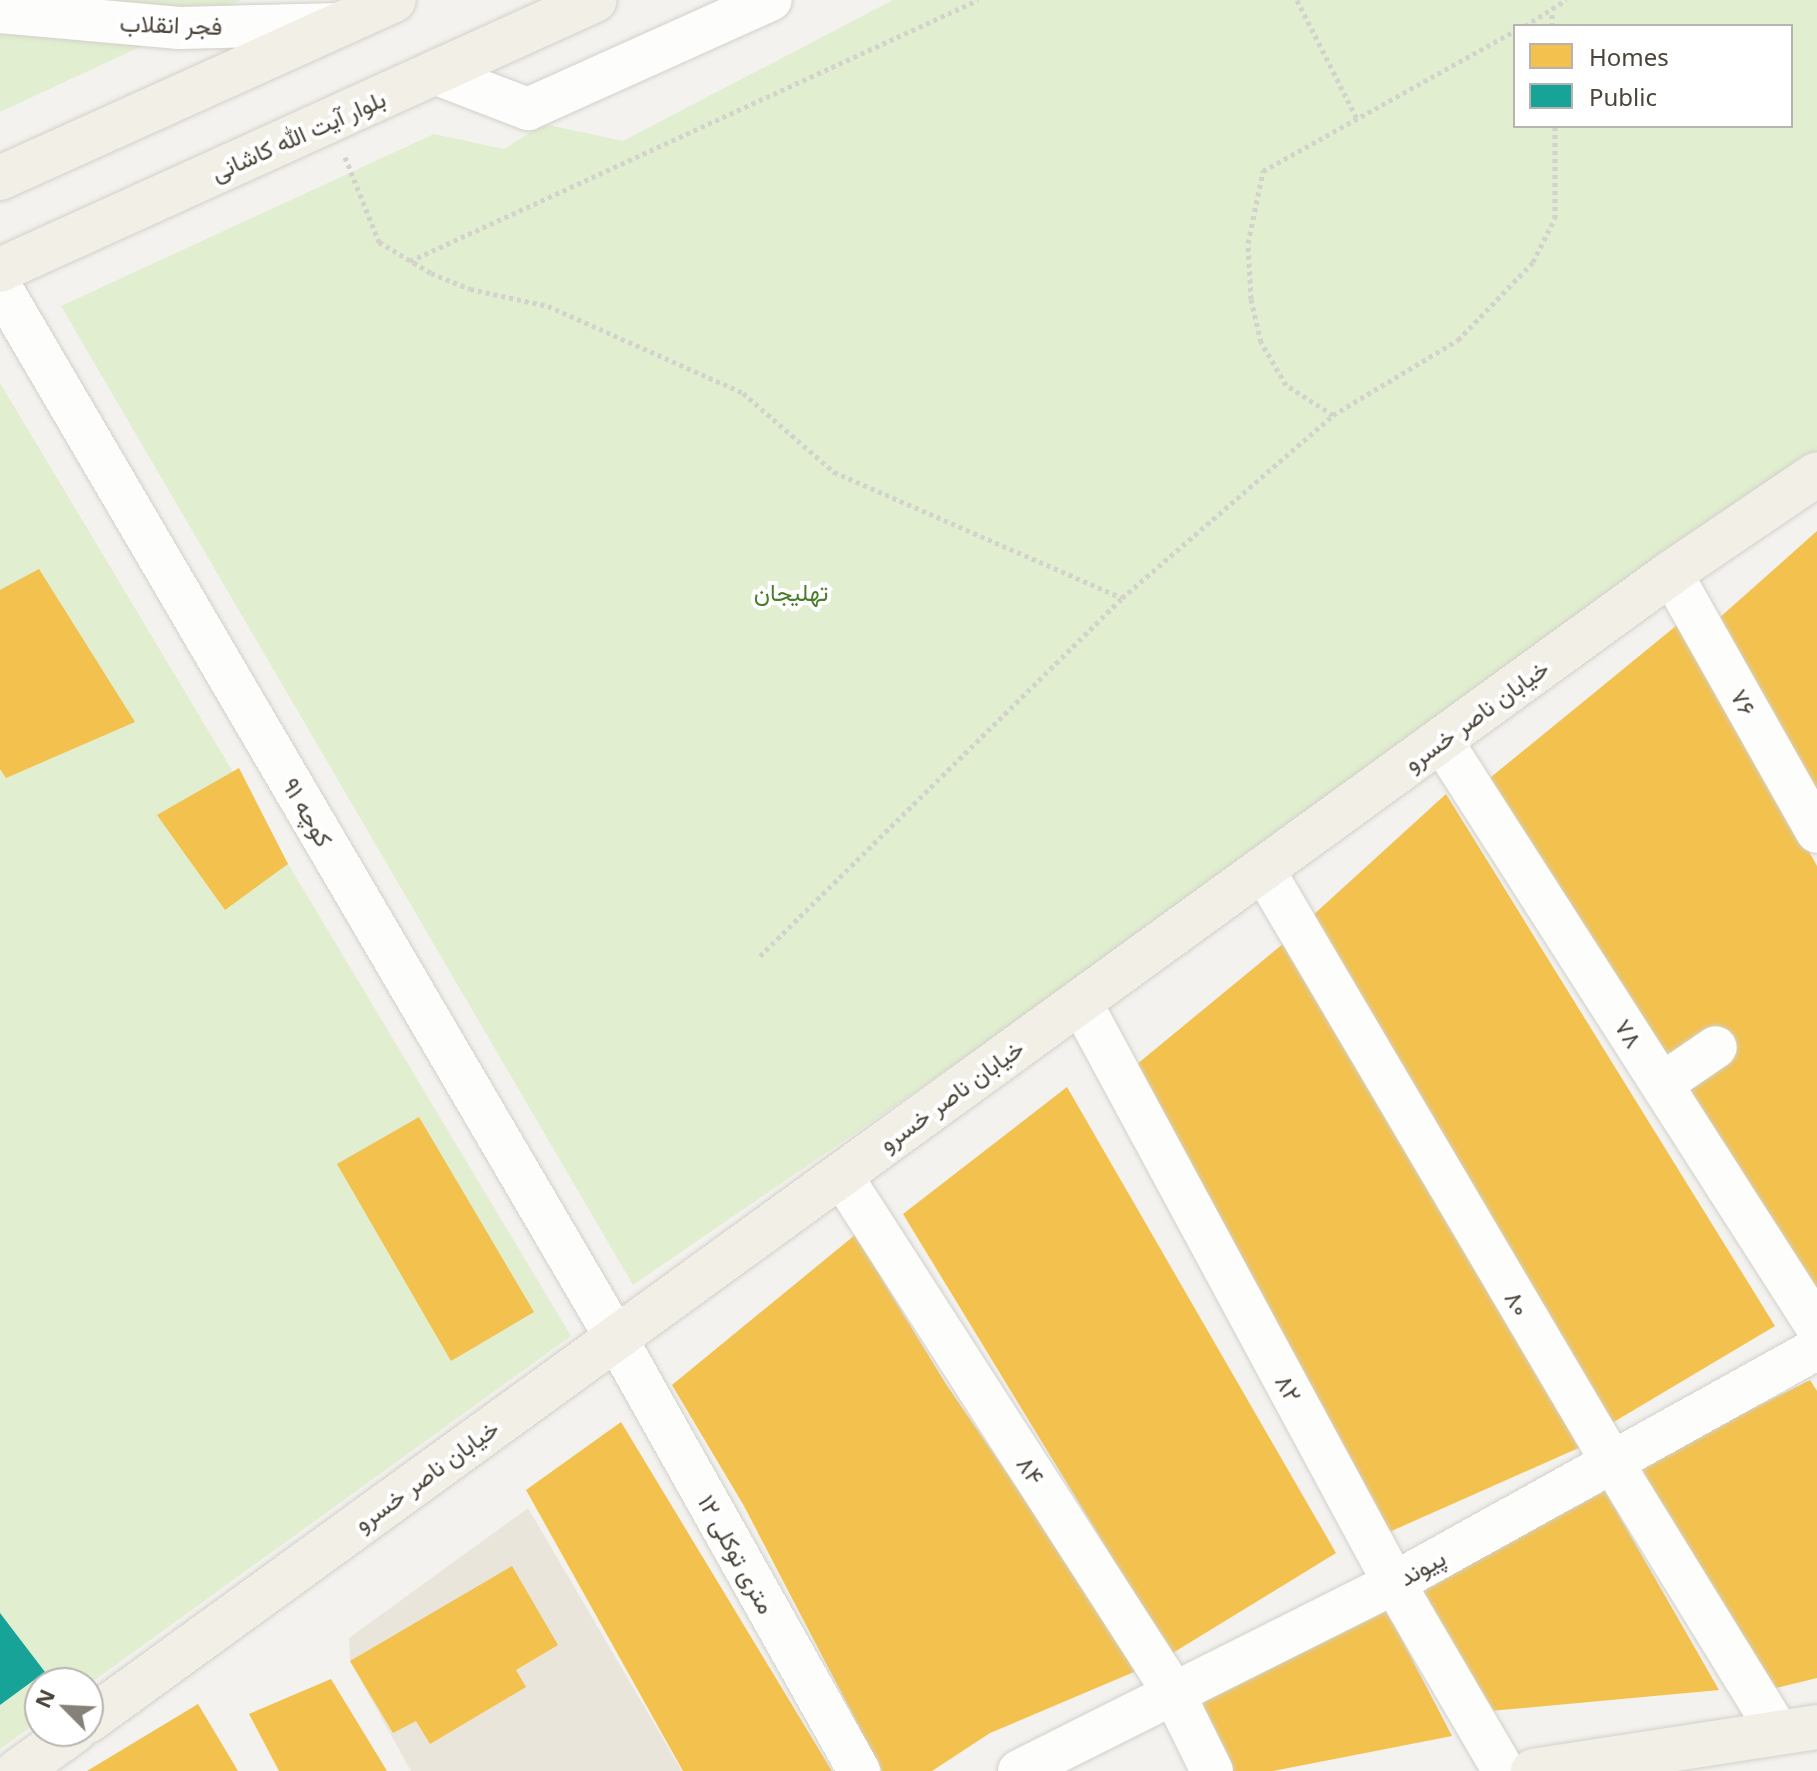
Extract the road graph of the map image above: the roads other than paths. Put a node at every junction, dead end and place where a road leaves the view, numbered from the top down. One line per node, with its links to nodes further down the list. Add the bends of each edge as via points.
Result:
1 (394, 0): 5 (main road)
2 (595, 0): 6 (main road, بلوار آیت الله کاشانی)
3 (771, 0): 6 (street, via 528,109)
4 (0, 12): 5 (street, فجر انقلاب, via 179,28)
5 (342, 24): 7 (main road)
6 (434, 73): 8 (main road, بلوار آیت الله کاشانی)
7 (0, 178)
8 (0, 270)
9 (0, 286): 20 (street, کوچه ۹۱)
10 (1817, 474): 11 (main road, خیابان ناصر خسرو)
11 (1671, 573): 12 (main road, خیابان ناصر خسرو); 13 (street, ۷۶)
12 (1441, 740): 14 (main road, خیابان ناصر خسرو); 17 (street, ۷۸)
13 (1817, 832)
14 (1263, 869): 15 (main road, خیابان ناصر خسرو); 22 (street, ۸۰)
15 (1080, 1001): 18 (main road, خیابان ناصر خسرو); 23 (street, ۸۲)
16 (1716, 1047): 17 (street)
17 (1662, 1084): 19 (street, ۷۸)
18 (841, 1175): 20 (main road, خیابان ناصر خسرو); 24 (street, ۸۴)
19 (1817, 1327)
20 (616, 1338): 25 (main road, خیابان ناصر خسرو); 30 (street, ۱۲ متری توکلی)
21 (1817, 1349): 22 (street, پیوند)
22 (1612, 1462): 23 (street, پیوند); 26 (street, ۸۰)
23 (1394, 1583): 24 (street, پیوند); 33 (street, ۸۲)
24 (1172, 1690): 31 (street, پیوند); 32 (street, ۸۴)
25 (104, 1709)
26 (1798, 1730): 28 (main road)
27 (52, 1747): 29 (main road)
28 (1716, 1758): 34 (main road)
29 (18, 1771)
30 (859, 1771)
31 (1019, 1771)
32 (1212, 1771)
33 (1504, 1771)
34 (1533, 1771)

